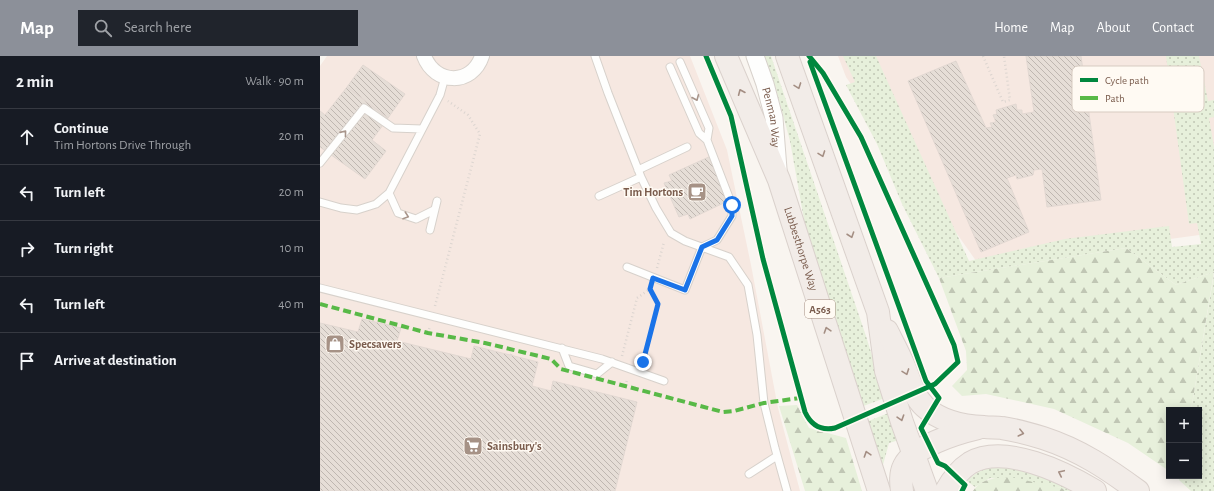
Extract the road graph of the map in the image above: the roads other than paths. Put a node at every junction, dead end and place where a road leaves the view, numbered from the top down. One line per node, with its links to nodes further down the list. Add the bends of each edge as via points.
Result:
1 (424, 56): 9 (street, via 429,67)
2 (482, 56): 9 (street, via 470,74 453,79)
3 (595, 56): 14 (lane)
4 (726, 56): 16 (highway, Lubbesthorpe Way / A563, one-way to 4)
5 (755, 56): 16 (street, Penman Way, via 774,118)
6 (787, 56): 26 (highway, one-way to 26)
7 (680, 62): 11 (lane, one-way to 11, via 709,128)
8 (670, 67): 11 (lane, via 699,133)
9 (445, 78): 10 (lane, via 440,95)
10 (422, 129): 13 (lane, one-way to 10, via 364,108 393,128); 17 (lane)
11 (707, 140): 23 (lane, via 732,205 732,216 717,240)
12 (687, 147): 14 (lane)
13 (320, 163)
14 (638, 170): 15 (lane)
15 (641, 177): 18 (lane); 23 (lane, via 671,233)
16 (779, 180): 35 (highway, Lubbesthorpe Way / A563, one-way to 16)
17 (389, 193): 20 (lane, via 376,204 357,210); 21 (lane, one-way to 21, via 398,213 416,219)
18 (598, 196)
19 (437, 201): 21 (lane)
20 (320, 202)
21 (434, 210): 22 (lane)
22 (430, 230)
23 (702, 247): 24 (lane, via 685,290); 32 (lane, via 729,256 748,285 757,335 764,403)
24 (627, 267)
25 (320, 288): 27 (lane)
26 (878, 312): 30 (highway, one-way to 30, via 912,389 924,406 959,424); 31 (highway, one-way to 31, via 886,371)
27 (562, 348): 28 (lane); 28 (lane, via 569,366 597,374)
28 (612, 362): 29 (lane)
29 (664, 380)
30 (983, 427): 31 (highway, via 928,446); 40 (highway, one-way to 40, via 1001,428 1043,438 1067,447 1106,467)
31 (914, 454): 36 (highway, via 904,466); 37 (highway)
32 (777, 456): 33 (lane); 34 (lane)
33 (749, 474)
34 (787, 491)
35 (879, 491)
36 (902, 491)
37 (927, 491)
38 (946, 491): 39 (highway, one-way to 38, via 1051,468 997,456 970,463 956,476)
39 (1095, 491)
40 (1138, 491)

